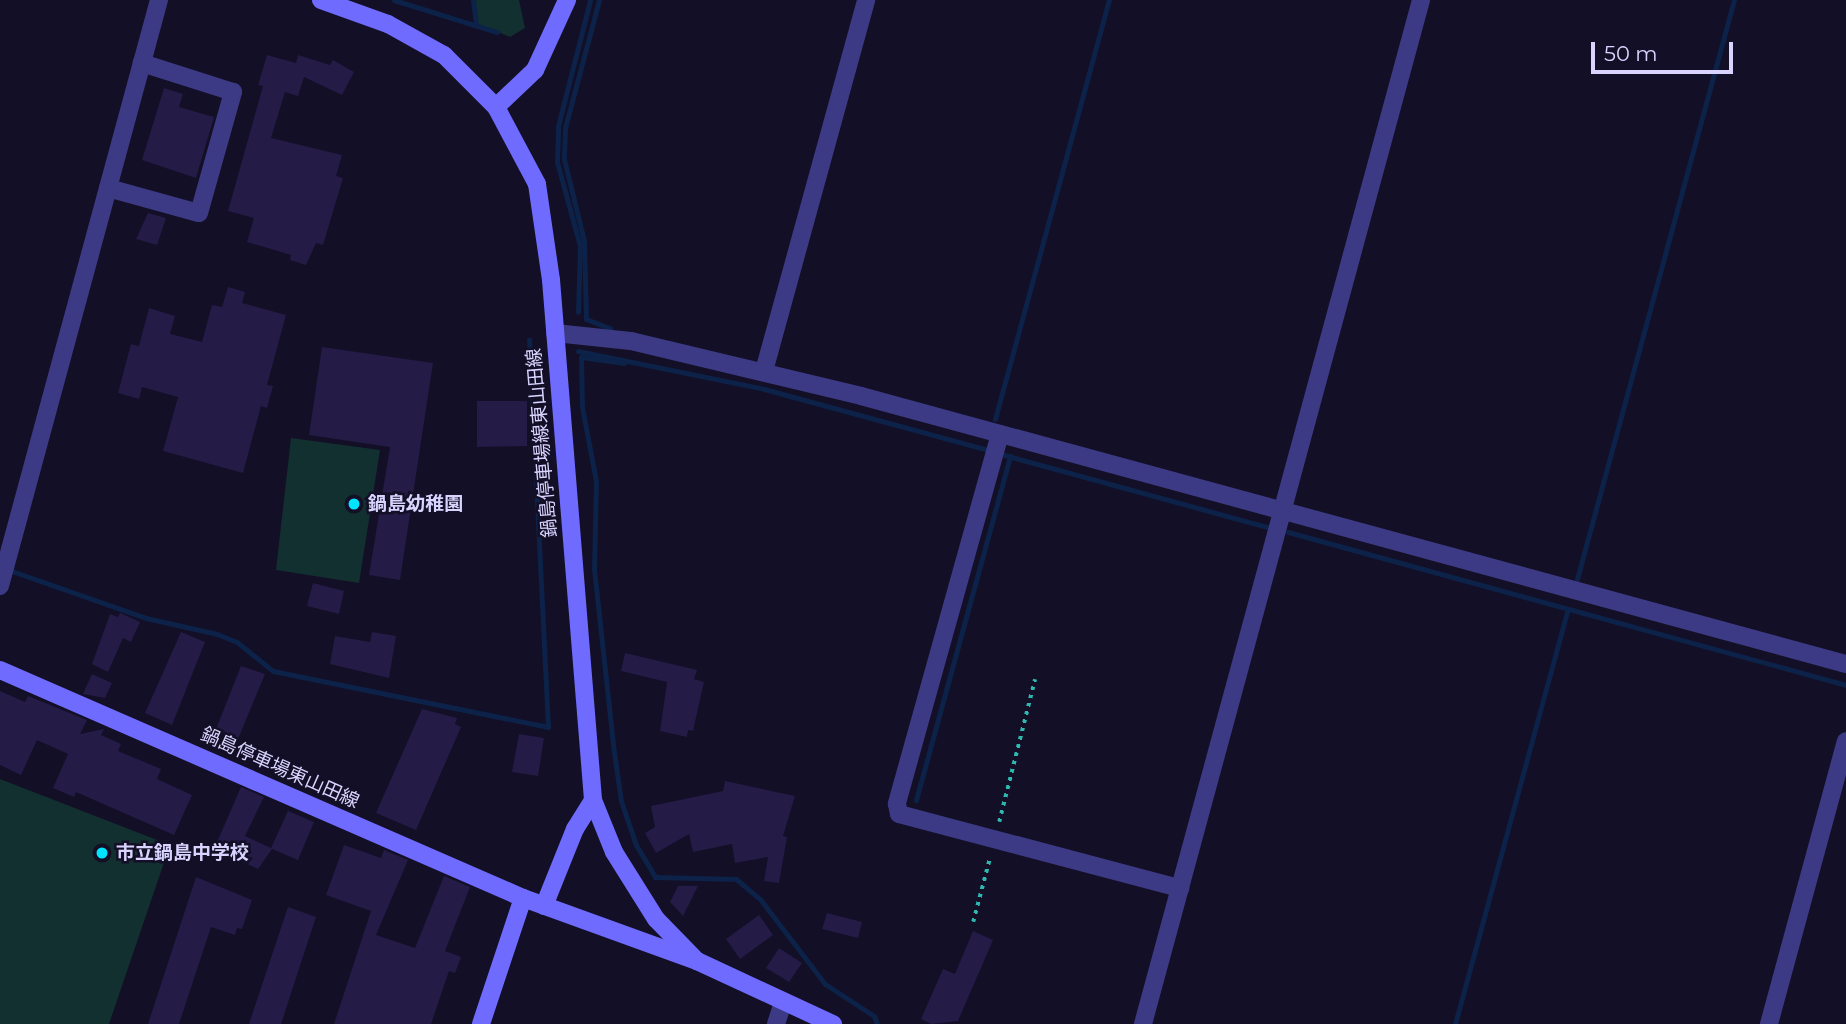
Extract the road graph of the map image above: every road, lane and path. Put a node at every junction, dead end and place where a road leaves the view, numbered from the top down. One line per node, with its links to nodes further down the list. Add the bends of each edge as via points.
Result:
1 (159, 0): 6 (street)
2 (321, 0): 7 (main road, 鍋島停車場線東山田線, via 388,24 443,55)
3 (567, 0): 7 (main road, via 535,70)
4 (866, 0): 10 (street)
5 (1421, 0): 12 (street)
6 (142, 63): 8 (street); 8 (street, via 233,92 199,213)
7 (496, 107): 9 (main road, 鍋島停車場線東山田線, via 537,184)
8 (108, 188): 13 (street)
9 (555, 333): 10 (street, via 631,341); 18 (main road, 鍋島停車場線東山田線)
10 (764, 371): 11 (street)
11 (1000, 434): 12 (street); 19 (street, via 897,804 906,819)
12 (1283, 512): 14 (street); 20 (street)
13 (3, 574)
14 (1846, 664)
15 (0, 670): 21 (main road, 鍋島停車場東山田線)
16 (1035, 678): 19 (path)
17 (1846, 741): 30 (street)
18 (593, 800): 22 (main road, via 575,829); 24 (main road, 鍋島停車場線東山田線, via 614,852 656,919)
19 (995, 838): 20 (street); 23 (path)
20 (1180, 888): 29 (street)
21 (523, 898): 22 (main road, 鍋島停車場東山田線); 26 (main road)
22 (544, 906): 24 (main road, 鍋島停車場線東山田線)
23 (974, 922)
24 (697, 961): 25 (main road, 鍋島停車場線東山田線)
25 (783, 1003): 27 (street); 28 (main road, 鍋島停車場線東山田線)
26 (481, 1024)
27 (776, 1024)
28 (833, 1024)
29 (1143, 1024)
30 (1769, 1024)

